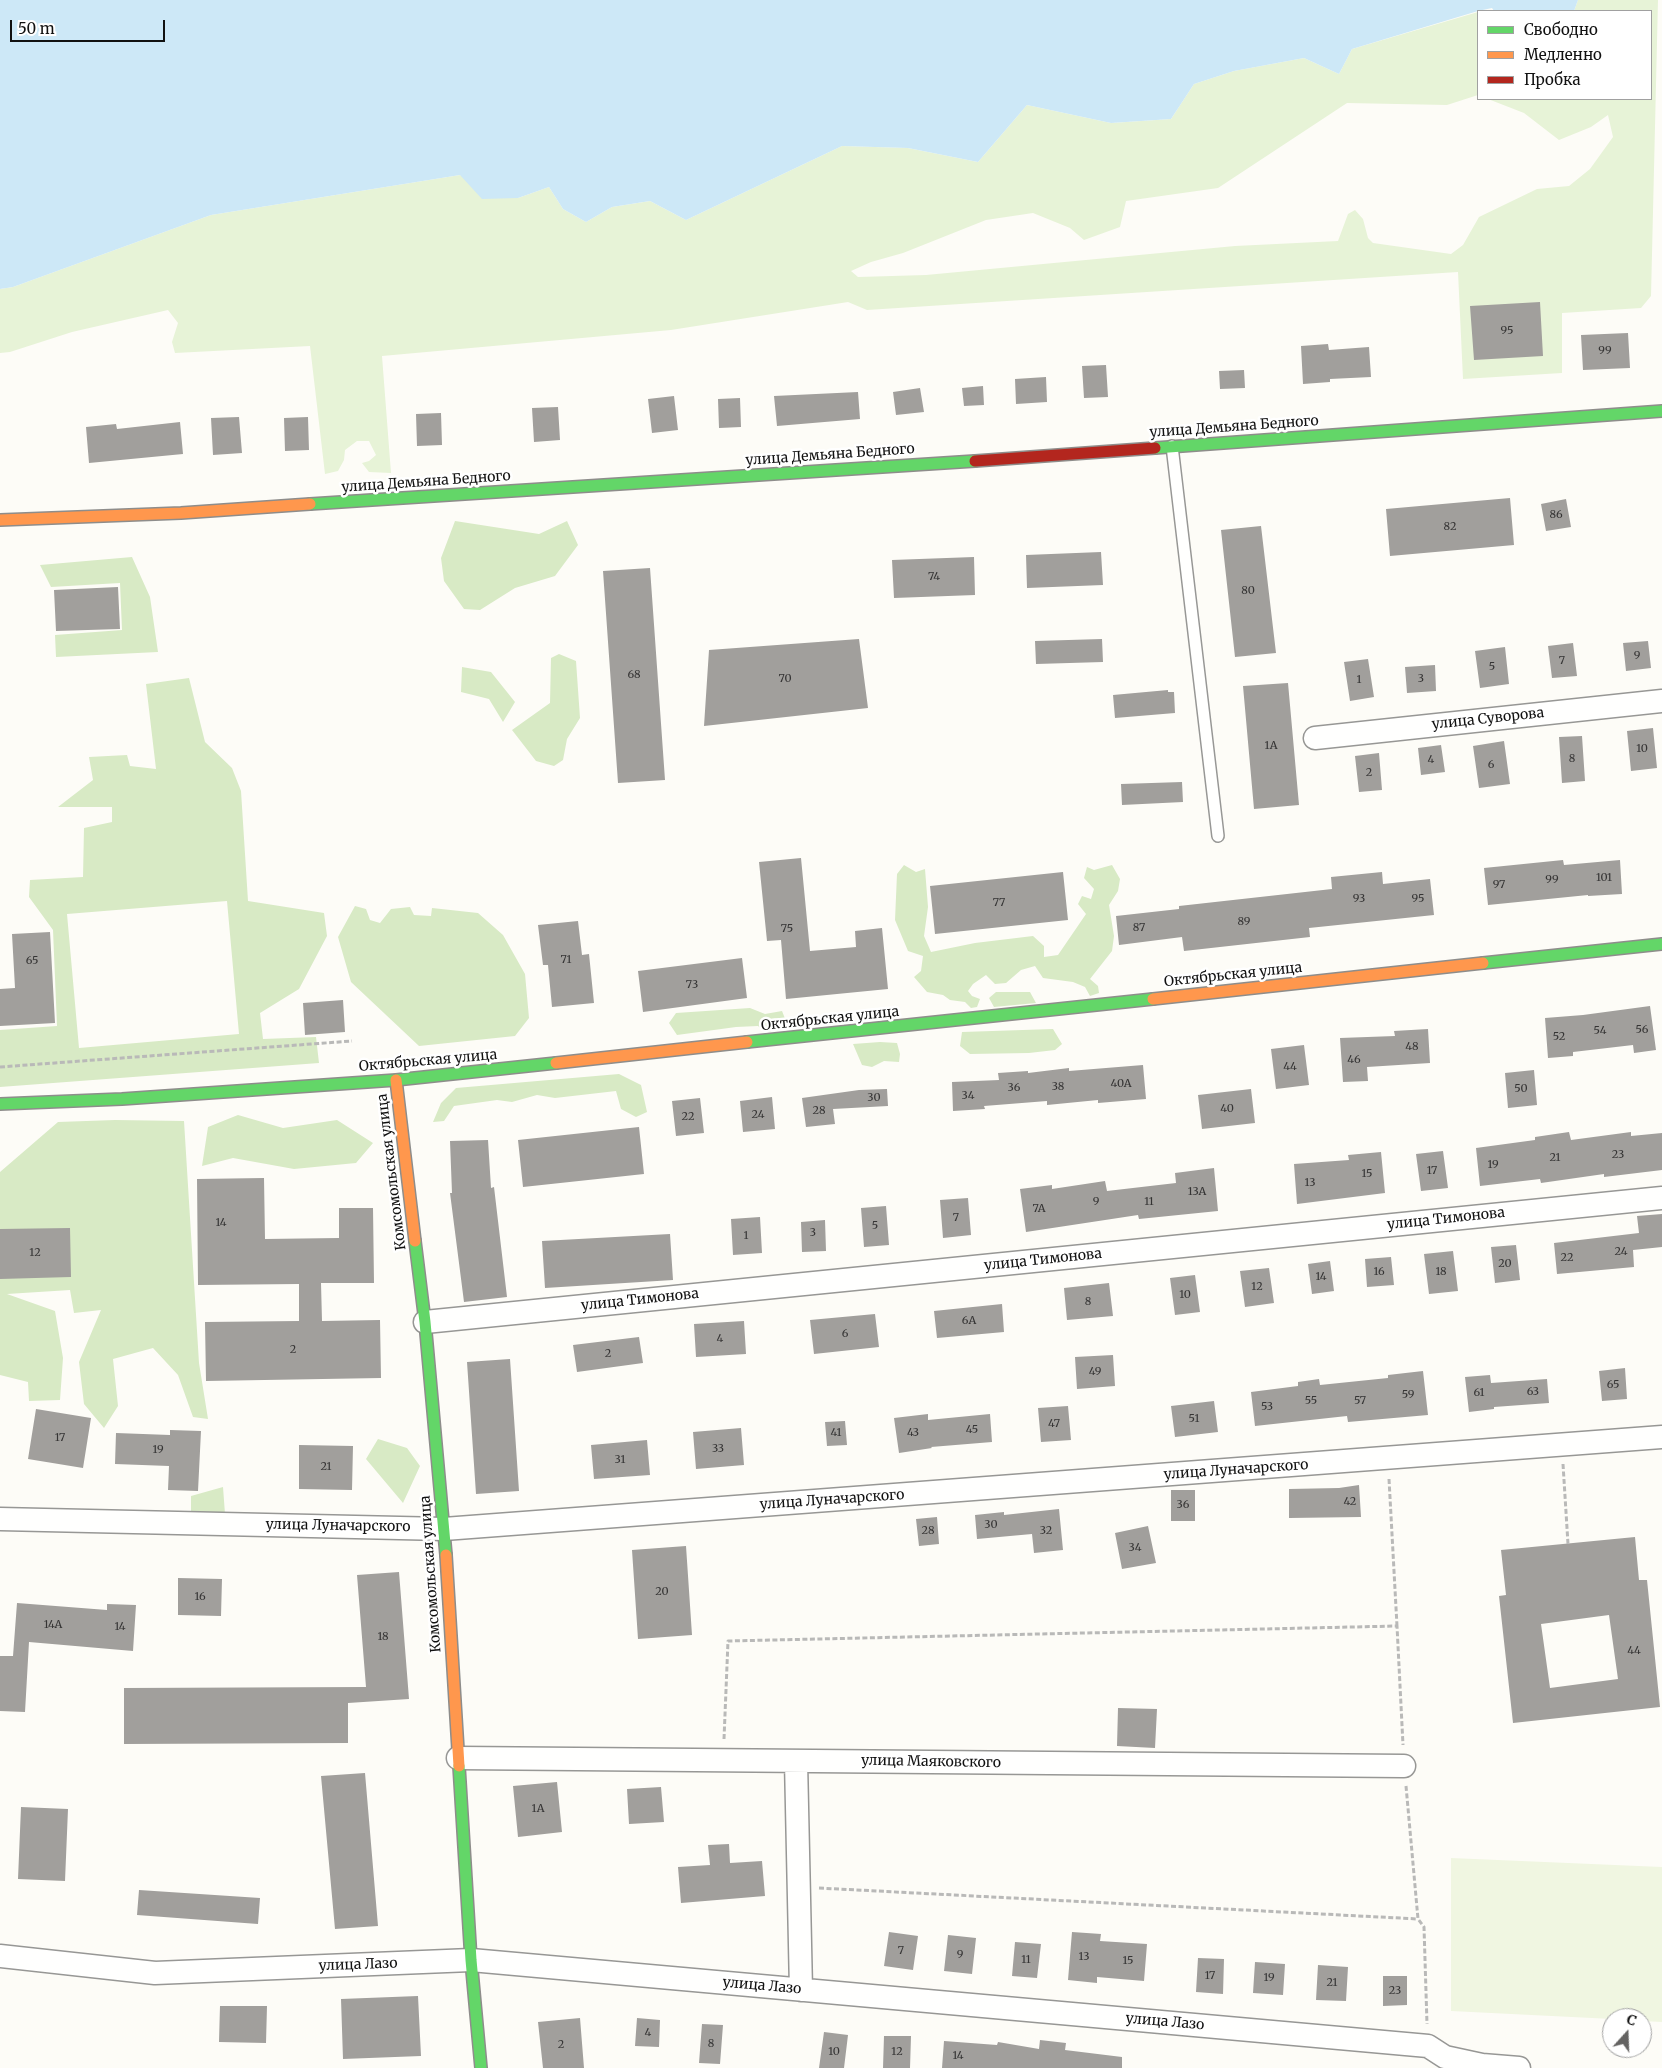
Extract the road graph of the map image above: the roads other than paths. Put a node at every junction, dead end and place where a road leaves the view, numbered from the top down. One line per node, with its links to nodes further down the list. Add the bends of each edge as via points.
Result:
1 (1662, 411): 2 (street, улица Демьяна Бедного)
2 (1172, 446): 3 (street, улица Демьяна Бедного, via 191,513); 6 (lane)
3 (0, 520)
4 (1662, 701): 5 (street, улица Суворова)
5 (1315, 738)
6 (1218, 836)
7 (1662, 944): 8 (street, Октябрьская улица)
8 (396, 1080): 9 (street, Октябрьская улица); 11 (street, Комсомольская улица)
9 (0, 1104)
10 (1662, 1198): 11 (street, улица Тимонова)
11 (425, 1322): 14 (street, Комсомольская улица)
12 (1662, 1437): 14 (street, улица Луначарского)
13 (0, 1519): 14 (street, улица Луначарского)
14 (444, 1529): 15 (street, Комсомольская улица)
15 (458, 1758): 16 (street, улица Маяковского); 19 (street, Комсомольская улица)
16 (796, 1760): 17 (street, улица Маяковского); 20 (street)
17 (1404, 1766)
18 (0, 1956): 19 (street, улица Лазо, via 156,1973)
19 (470, 1960): 20 (street, улица Лазо); 21 (street, Комсомольская улица)
20 (801, 1990): 22 (street, улица Лазо, via 1428,2046 1445,2057)
21 (481, 2068)
22 (1519, 2068)

